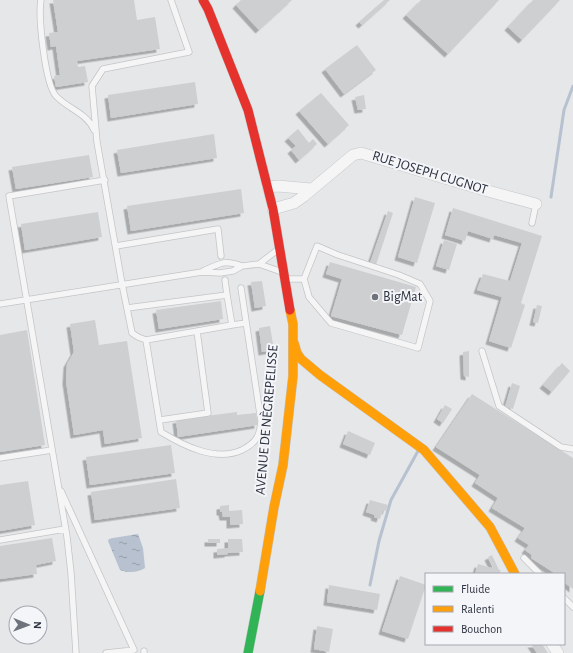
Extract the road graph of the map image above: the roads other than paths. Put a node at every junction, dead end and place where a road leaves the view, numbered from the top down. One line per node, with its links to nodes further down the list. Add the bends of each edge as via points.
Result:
1 (41, 0): 5 (lane, via 40,20 52,91 87,118)
2 (171, 0): 5 (lane, via 189,52 103,69 92,86)
3 (203, 0): 4 (main road, AVENUE DE NÈGREPELISSE)
4 (208, 5): 7 (main road, AVENUE DE NÈGREPELISSE, via 248,110)
5 (97, 142): 6 (lane)
6 (105, 180): 12 (lane); 24 (lane, via 9,196)
7 (268, 187): 8 (street); 10 (main road, AVENUE DE NÈGREPELISSE)
8 (311, 189): 9 (street, RUE JOSEPH CUGNOT, via 353,155 361,153); 10 (street, RUE JOSEPH CUGNOT, via 294,203)
9 (536, 204): 11 (lane)
10 (273, 210): 13 (main road, AVENUE DE NÈGREPELISSE)
11 (532, 223)
12 (116, 246): 14 (lane, via 218,230); 21 (lane)
13 (279, 248): 15 (lane); 19 (main road, AVENUE DE NÈGREPELISSE)
14 (221, 256)
15 (259, 264): 16 (lane); 19 (lane, via 276,269)
16 (242, 266): 17 (lane, via 233,271 220,273); 17 (lane, via 227,262)
17 (202, 272): 21 (lane)
18 (225, 280): 23 (lane)
19 (284, 280): 20 (lane); 31 (main road, AVENUE DE NÈGREPELISSE); 40 (main road, AVENUE DE NÈGREPELISSE, via 287,372)
20 (304, 280): 20 (lane, via 317,246 420,284 430,301 418,348 331,323 309,297)
21 (122, 284): 24 (lane); 26 (lane)
22 (241, 288): 27 (lane)
23 (227, 295): 26 (lane); 28 (lane)
24 (27, 300): 25 (lane); 37 (lane)
25 (0, 304)
26 (127, 308): 30 (lane, via 132,333)
27 (246, 323): 28 (lane); 35 (lane, via 261,421 260,431 250,446 234,453 222,454 200,450 161,432)
28 (232, 325): 29 (lane)
29 (197, 331): 30 (lane); 35 (lane, via 208,412)
30 (146, 340): 35 (lane)
31 (294, 343): 33 (main road, via 301,359); 34 (main road, AVENUE DE NÈGREPELISSE)
32 (482, 351): 36 (lane, via 499,406 561,447)
33 (320, 375): 34 (street, via 303,370); 44 (main road, via 424,450 490,527)
34 (293, 376): 40 (main road, AVENUE DE NÈGREPELISSE, via 283,466)
35 (160, 420)
36 (573, 449)
37 (52, 450): 38 (lane); 39 (lane)
38 (0, 458)
39 (57, 484): 41 (lane); 49 (lane, via 134,650)
40 (274, 507): 50 (main road, AVENUE DE NÈGREPELISSE)
41 (65, 529): 42 (lane); 48 (lane, via 71,573)
42 (0, 540)
43 (524, 558): 45 (lane)
44 (514, 573)
45 (539, 573)
46 (565, 599): 47 (lane)
47 (573, 607)
48 (76, 653)
49 (106, 653)
50 (248, 653)

